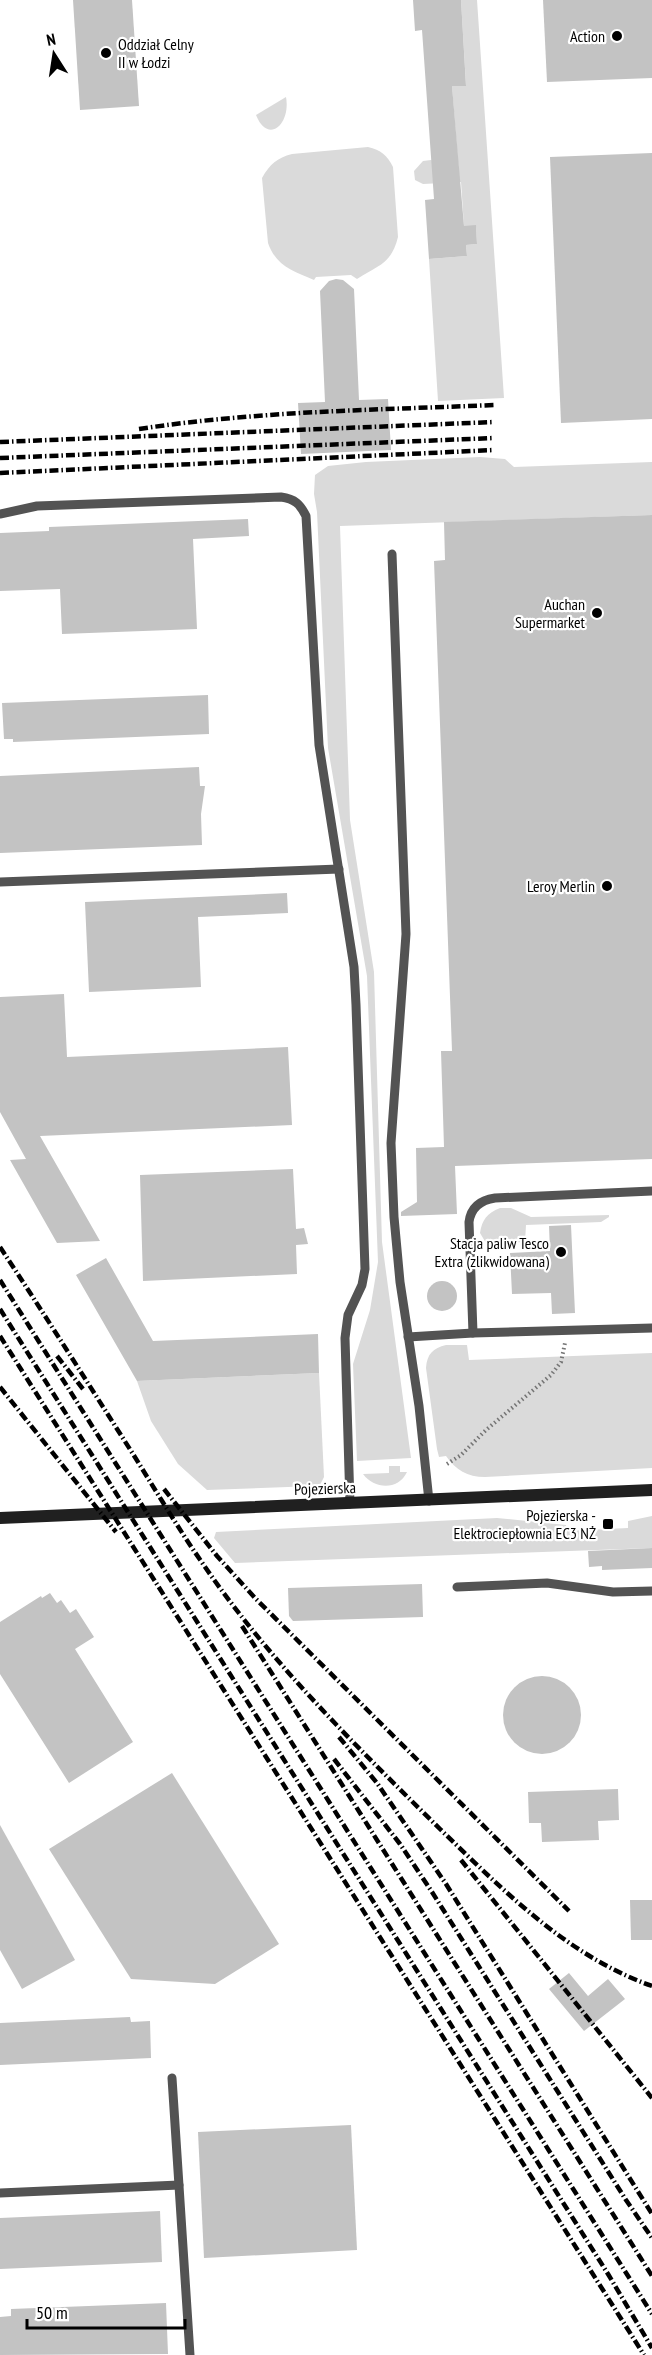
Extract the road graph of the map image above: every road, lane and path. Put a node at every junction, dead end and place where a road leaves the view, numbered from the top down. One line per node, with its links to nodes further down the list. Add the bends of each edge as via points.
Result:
1 (0, 514): 3 (lane, via 37,506 281,497 293,499 301,506 308,527 319,745)
2 (392, 554): 9 (lane, via 406,934 391,1143 396,1246)
3 (339, 869): 4 (lane); 13 (lane, via 354,967 365,1269 348,1315 345,1338)
4 (0, 882)
5 (652, 1191): 8 (lane, via 495,1198 479,1203 469,1222)
6 (652, 1328): 7 (lane)
7 (567, 1330): 8 (lane); 10 (path, via 561,1362 551,1375)
8 (473, 1333): 9 (lane)
9 (408, 1337): 12 (lane)
10 (447, 1464)
11 (652, 1490): 12 (street, Pojezierska)
12 (429, 1501): 13 (street, Pojezierska)
13 (350, 1504): 14 (street, Pojezierska)
14 (0, 1518)
15 (457, 1587): 16 (lane, via 547,1583 613,1593)
16 (652, 1591)
17 (172, 2078): 18 (lane)
18 (178, 2185): 19 (lane); 20 (lane)
19 (0, 2193)
20 (190, 2355)

